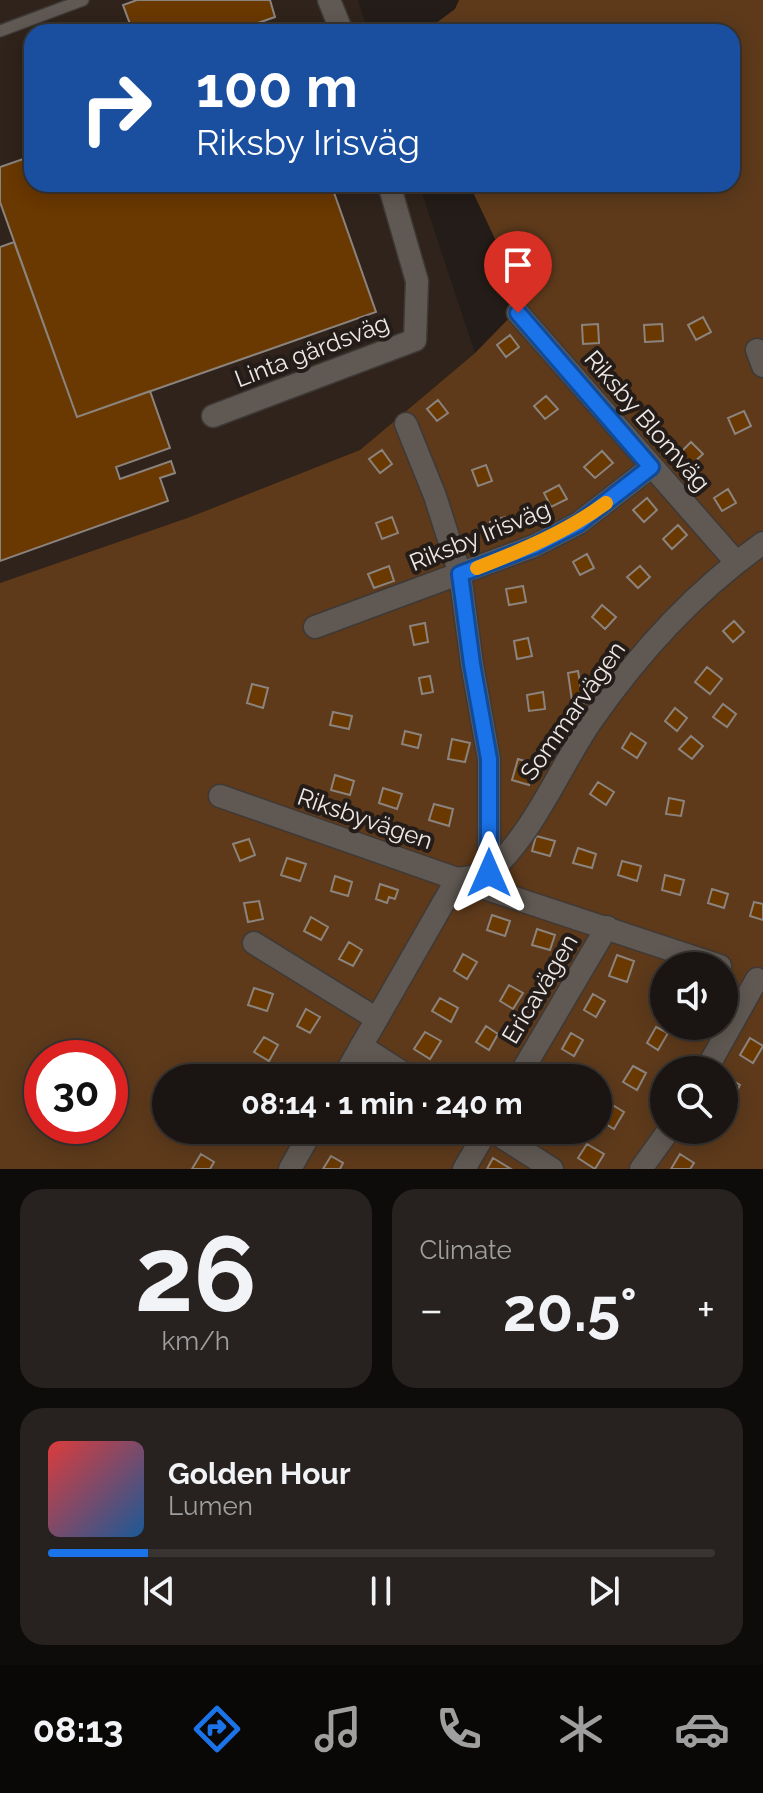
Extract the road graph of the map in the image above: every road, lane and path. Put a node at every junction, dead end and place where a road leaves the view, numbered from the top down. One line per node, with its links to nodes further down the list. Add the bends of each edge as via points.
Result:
1 (83, 0): 4 (lane)
2 (329, 0): 3 (street)
3 (339, 24)
4 (0, 31)
5 (391, 192): 7 (street, Linta gårdsväg, via 417,281 415,340)
6 (518, 313): 9 (street, Riksby Blomväg)
7 (213, 416)
8 (406, 424): 12 (street)
9 (651, 467): 11 (street, Riksby Blomväg); 12 (street, Riksby Irisväg, via 579,523)
10 (763, 543): 11 (street, Sommarvägen)
11 (736, 562): 15 (street, Sommarvägen, via 652,643 590,723 520,837)
12 (460, 574): 13 (street, Riksby Irisväg); 15 (street, via 489,759)
13 (315, 627)
14 (220, 796): 16 (street, Riksbyvägen)
15 (489, 873): 16 (street)
16 (457, 879): 17 (street, Riksbyvägen); 22 (street)
17 (607, 927): 19 (street, Riksbyvägen); 27 (street, Ericavägen)
18 (254, 943): 22 (street)
19 (679, 952)
20 (738, 972): 21 (street, Riksbyvägen)
21 (760, 980): 24 (street)
22 (377, 1019): 23 (street)
23 (361, 1046): 25 (street); 26 (street)
24 (714, 1056)
25 (351, 1064)
26 (389, 1064)
27 (526, 1064)
28 (304, 1144): 32 (street)
29 (480, 1144): 33 (street)
30 (512, 1144): 34 (street)
31 (659, 1144): 35 (street)
32 (290, 1169)
33 (464, 1169)
34 (552, 1169)
35 (641, 1169)

